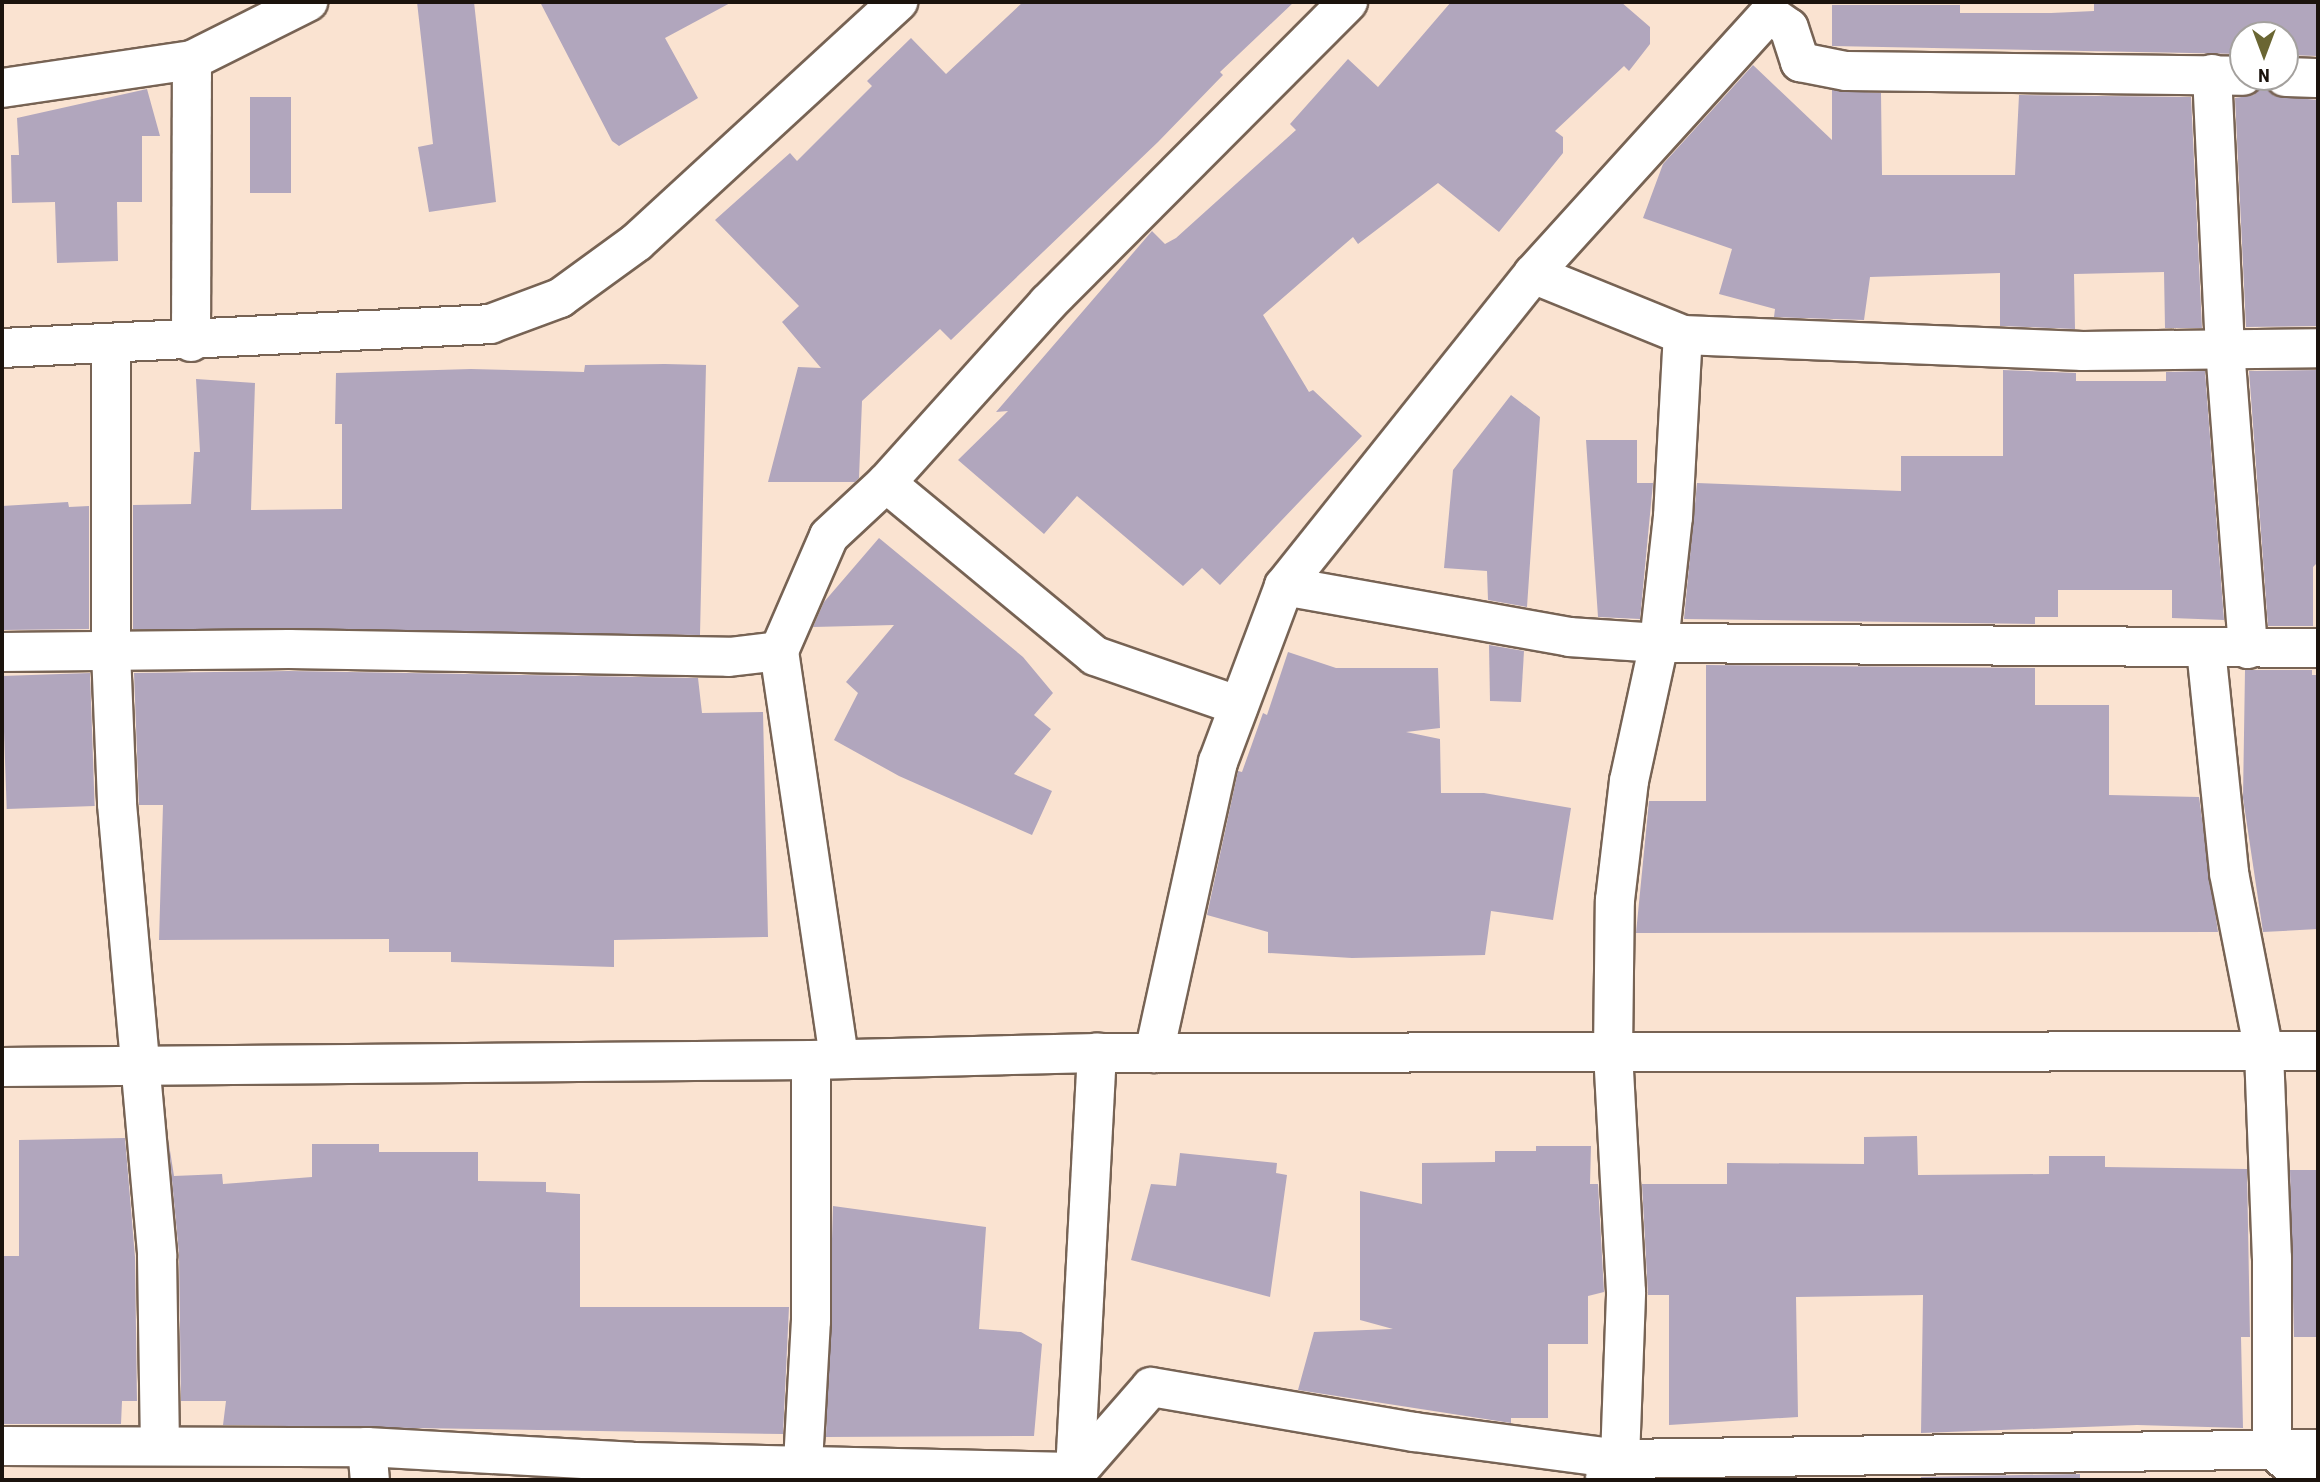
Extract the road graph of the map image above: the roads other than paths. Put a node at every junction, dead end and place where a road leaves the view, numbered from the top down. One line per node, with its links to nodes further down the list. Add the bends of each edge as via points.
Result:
1 (308, 2): 4 (street)
2 (898, 2): 11 (street, via 637,242 560,298 490,324)
3 (1348, 2): 16 (street, via 1048,303)
4 (192, 60): 8 (street); 11 (street)
5 (2227, 75): 9 (street, via 1846,71 1800,62 1789,28 1769,14); 15 (street)
6 (2299, 77): 7 (street)
7 (2318, 78)
8 (2, 88)
9 (1533, 274): 10 (street); 17 (street)
10 (1684, 335): 15 (street, via 2083,351); 18 (street, via 1673,517)
11 (191, 342): 12 (street)
12 (111, 346): 13 (street); 24 (street)
13 (2, 348)
14 (2318, 348): 15 (street)
15 (2225, 349): 21 (street)
16 (886, 483): 22 (street, via 829,536); 25 (street, via 1095,656)
17 (1284, 586): 18 (street, via 1569,637); 25 (street)
18 (1659, 643): 20 (street); 30 (street, via 1629,781 1615,900)
19 (2318, 648): 21 (street)
20 (2206, 649): 21 (street); 27 (street, via 2228,873)
21 (2248, 649)
22 (779, 651): 24 (street, via 729,657 289,649); 31 (street)
23 (2, 652): 24 (street)
24 (111, 652): 33 (street, via 117,804)
25 (1239, 706): 29 (street, via 1218,762)
26 (2318, 1051): 27 (street)
27 (2264, 1052): 30 (street); 35 (street, via 2272,1258)
28 (1097, 1053): 29 (street); 31 (street); 43 (street)
29 (1154, 1053): 30 (street)
30 (1613, 1053): 41 (street)
31 (825, 1058): 33 (street); 39 (street)
32 (2, 1066): 33 (street)
33 (140, 1067): 34 (street, via 157,1255)
34 (160, 1446): 37 (street); 38 (street)
35 (2272, 1449): 36 (street); 40 (street); 44 (street)
36 (2318, 1449)
37 (19, 1458)
38 (369, 1463): 42 (street)
39 (803, 1464): 42 (street); 43 (street)
40 (1941, 1467): 41 (street)
41 (1635, 1469): 43 (street, via 1151,1387)
42 (635, 1471)
43 (1073, 1476)
44 (2308, 1480)

